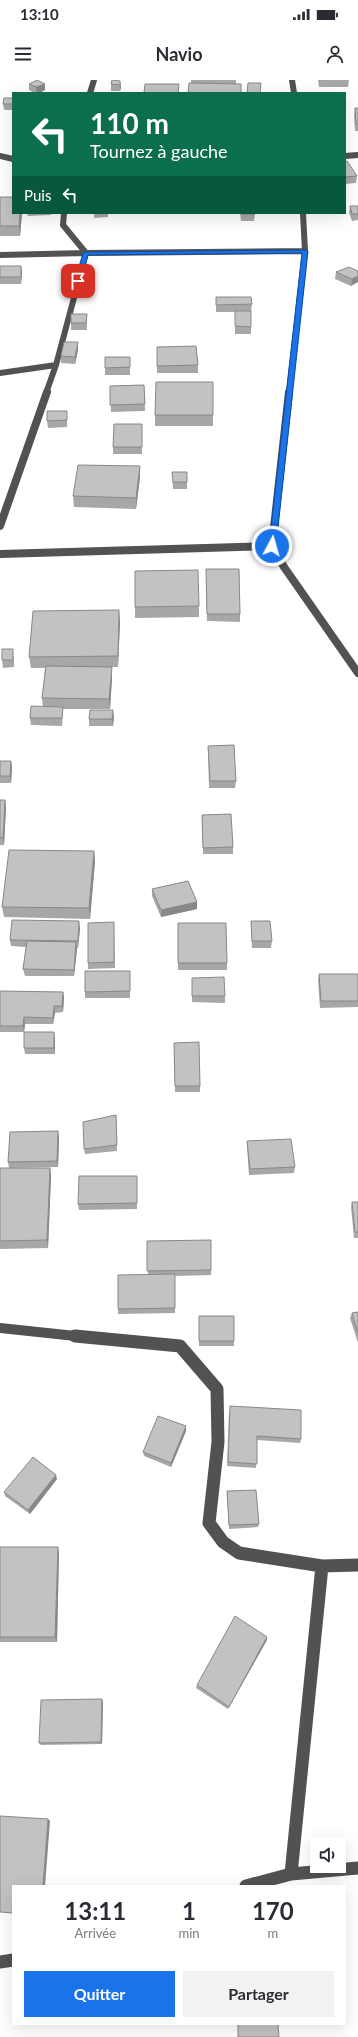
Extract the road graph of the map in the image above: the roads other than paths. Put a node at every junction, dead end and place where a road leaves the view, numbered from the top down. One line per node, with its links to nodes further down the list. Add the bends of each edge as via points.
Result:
1 (94, 80): 3 (street)
2 (292, 80): 4 (street)
3 (90, 92)
4 (294, 92)
5 (0, 156): 8 (street)
6 (346, 156): 7 (street)
7 (358, 156)
8 (12, 159)
9 (64, 214): 12 (street, via 64,224)
10 (303, 214): 11 (street)
11 (305, 251): 12 (street); 17 (street)
12 (86, 253): 13 (street); 14 (street)
13 (0, 255)
14 (56, 365): 15 (street); 16 (street)
15 (0, 373)
16 (0, 526)
17 (272, 546): 18 (street); 19 (street)
18 (0, 554)
19 (358, 672)
20 (0, 1328): 22 (street, via 180,1346 217,1389 218,1442 209,1523 224,1542 239,1553)
21 (358, 1565): 22 (street)
22 (322, 1566): 24 (street)
23 (358, 1868): 24 (street)
24 (291, 1874): 25 (street)
25 (250, 1885)
26 (12, 1960): 27 (street)
27 (0, 1962)

